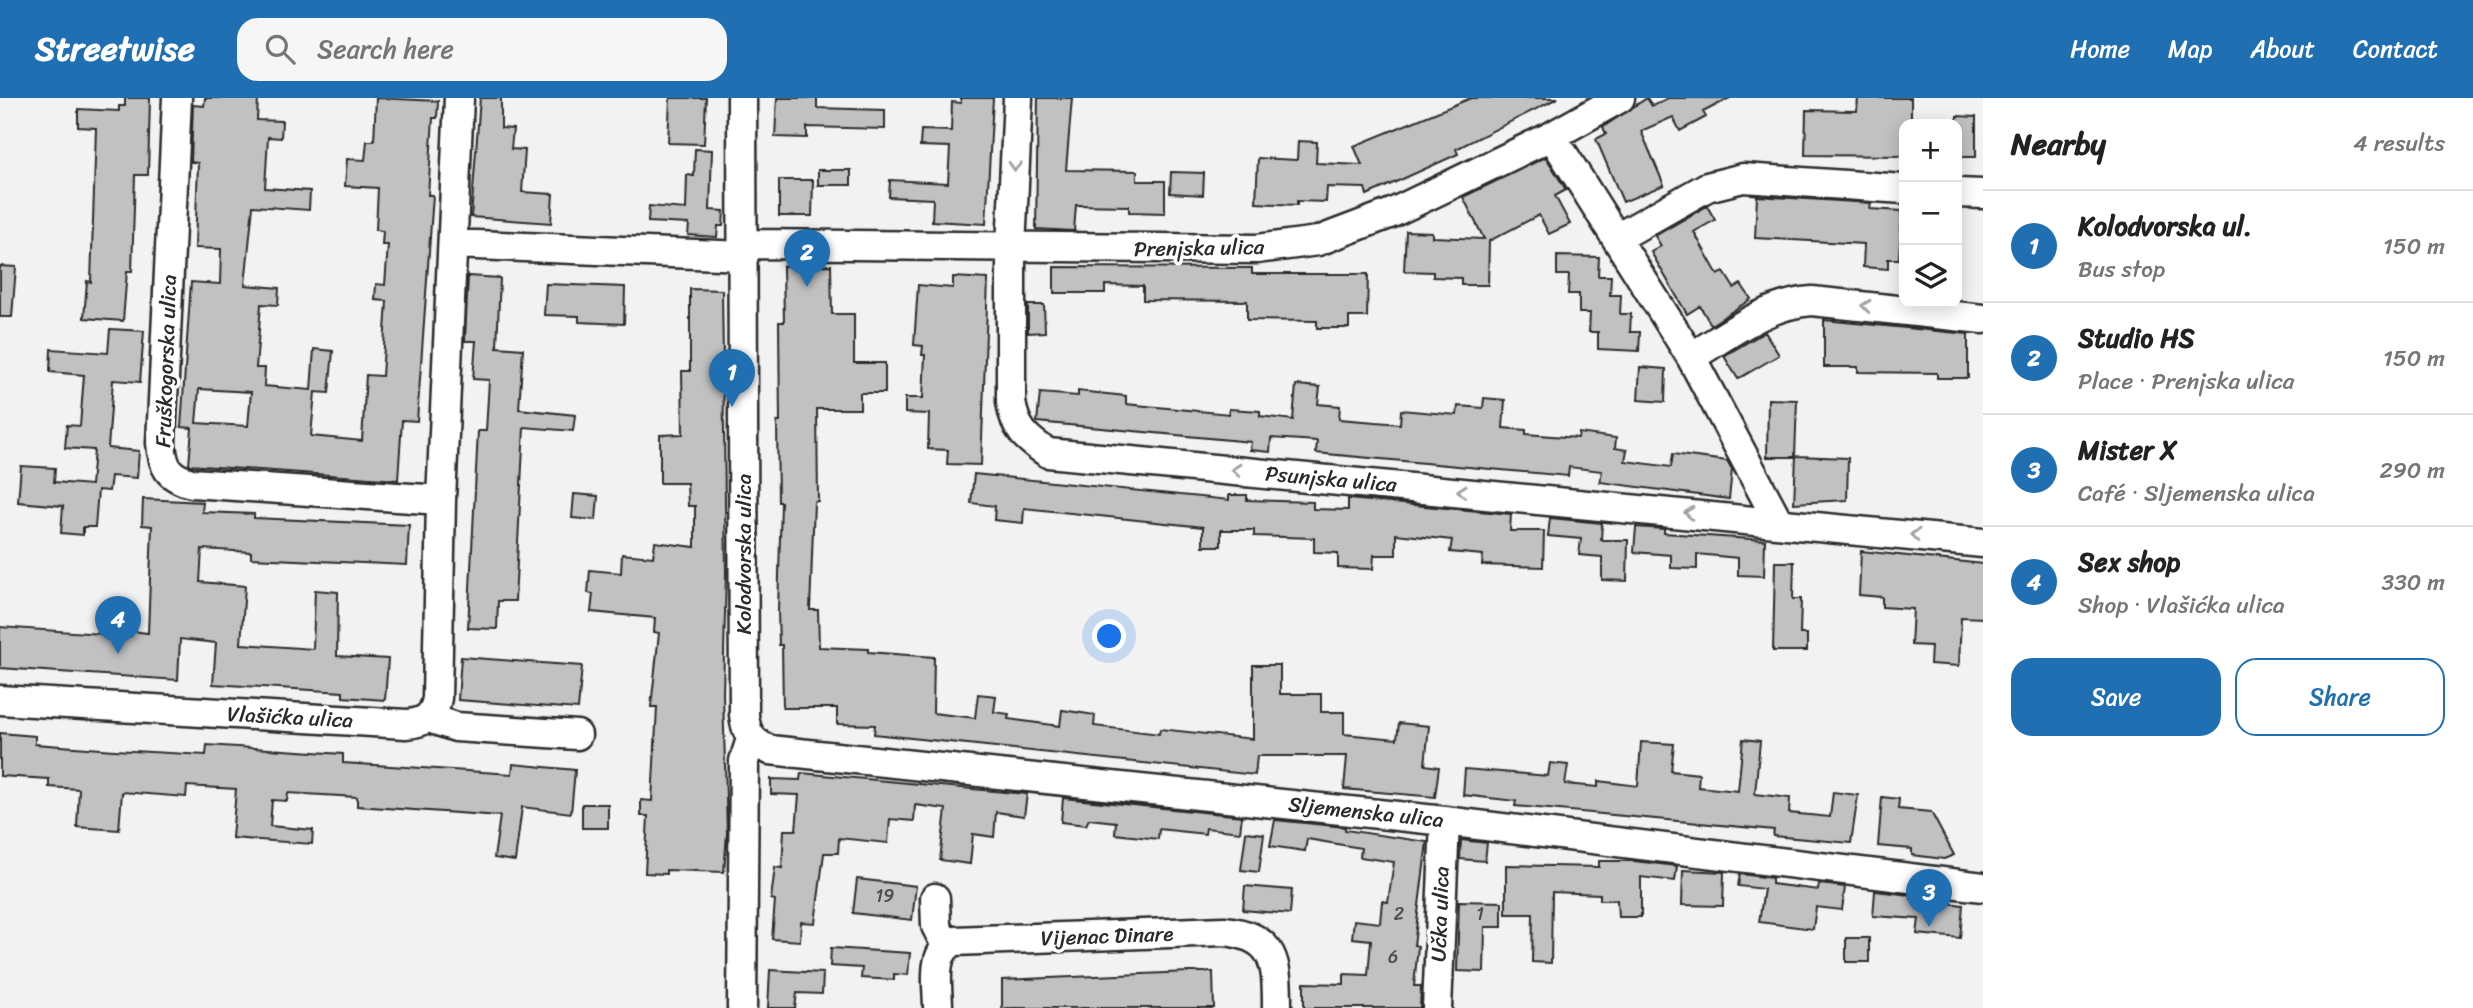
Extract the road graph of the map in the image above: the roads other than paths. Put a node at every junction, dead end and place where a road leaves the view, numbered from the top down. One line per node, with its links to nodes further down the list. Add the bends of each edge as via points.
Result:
1 (177, 98): 16 (street, Fruškogorska ulica, via 161,443 165,469 175,479 192,482)
2 (459, 98): 11 (street)
3 (742, 98): 13 (street, Kolodvorska ulica)
4 (1018, 98): 12 (street, Psunjska ulica, one-way to 12)
5 (1620, 98): 6 (street, Prenjska ulica)
6 (1552, 136): 10 (street); 12 (street, Prenjska ulica, via 1392,213 1318,241 1257,249)
7 (1899, 189): 10 (street, via 1743,178 1707,187)
8 (1962, 192): 9 (street)
9 (1983, 194)
10 (1617, 238): 15 (street)
11 (453, 244): 13 (street); 16 (street)
12 (1011, 248): 13 (street, Prenjska ulica); 17 (street, Psunjska ulica, one-way to 12, via 1048,453 1024,438 1014,421)
13 (744, 250): 22 (street, Kolodvorska ulica, via 744,715)
14 (1983, 319): 15 (street, one-way to 15, via 1812,300 1789,302)
15 (1691, 358): 17 (street)
16 (441, 500): 20 (street, via 437,698)
17 (1778, 521): 18 (street, Psunjska ulica, one-way to 17)
18 (1983, 543)
19 (0, 699): 20 (street, Vlašićka ulica, via 406,724)
20 (429, 718): 21 (street, Vlašićka ulica, via 457,727)
21 (577, 735)
22 (751, 739): 23 (street, Sljemenska ulica, via 770,750); 27 (street, Kolodvorska ulica, via 744,761)
23 (1445, 821): 24 (street, Sljemenska ulica); 30 (street, Učka ulica)
24 (1983, 887)
25 (935, 898): 26 (street, via 936,926)
26 (946, 945): 28 (street, via 938,960); 29 (street, Vijenac Dinare, via 955,941 1242,933 1256,938 1274,961)
27 (742, 1008)
28 (938, 1008)
29 (1277, 1008)
30 (1437, 1008)

